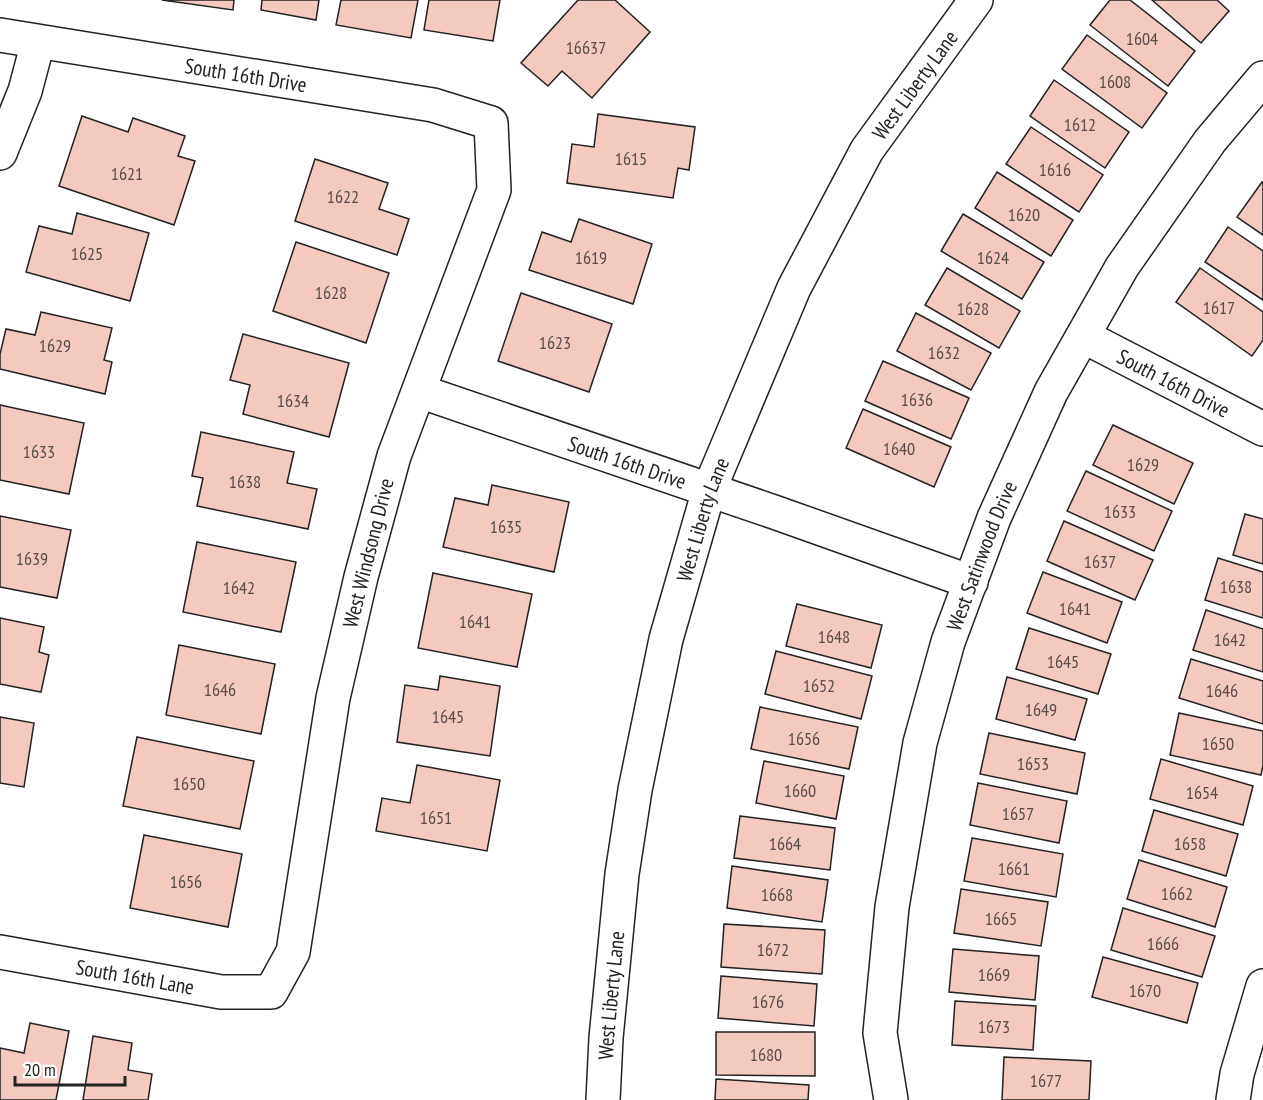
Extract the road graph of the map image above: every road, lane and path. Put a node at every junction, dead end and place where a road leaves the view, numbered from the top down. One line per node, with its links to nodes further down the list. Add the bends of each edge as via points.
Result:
1 (975, 0): 10 (street, West Liberty Lane, via 867,150 794,288)
2 (0, 35): 3 (street, South 16th Drive)
3 (38, 42): 5 (street, South 16th Drive, via 433,105); 6 (street, via 26,91)
4 (1263, 78): 7 (street, West Satinwood Drive, via 1210,141 1122,267)
5 (491, 123): 8 (street, West Windsong Drive, via 494,190)
6 (0, 153)
7 (1083, 336): 9 (street, South 16th Drive); 11 (street, West Satinwood Drive, via 993,518)
8 (419, 391): 10 (street, South 16th Drive); 14 (street, West Windsong Drive, via 393,456 361,577 333,698 292,952)
9 (1263, 429)
10 (709, 490): 11 (street, South 16th Drive); 15 (street, West Liberty Lane, via 666,639 635,790 622,874)
11 (971, 582): 16 (street, West Satinwood Drive, via 948,642 920,742 892,907 880,1033)
12 (0, 952): 14 (street, South 16th Lane, via 222,992)
13 (1263, 986): 17 (street)
14 (271, 992)
15 (603, 1100)
16 (891, 1100)
17 (1233, 1100)

